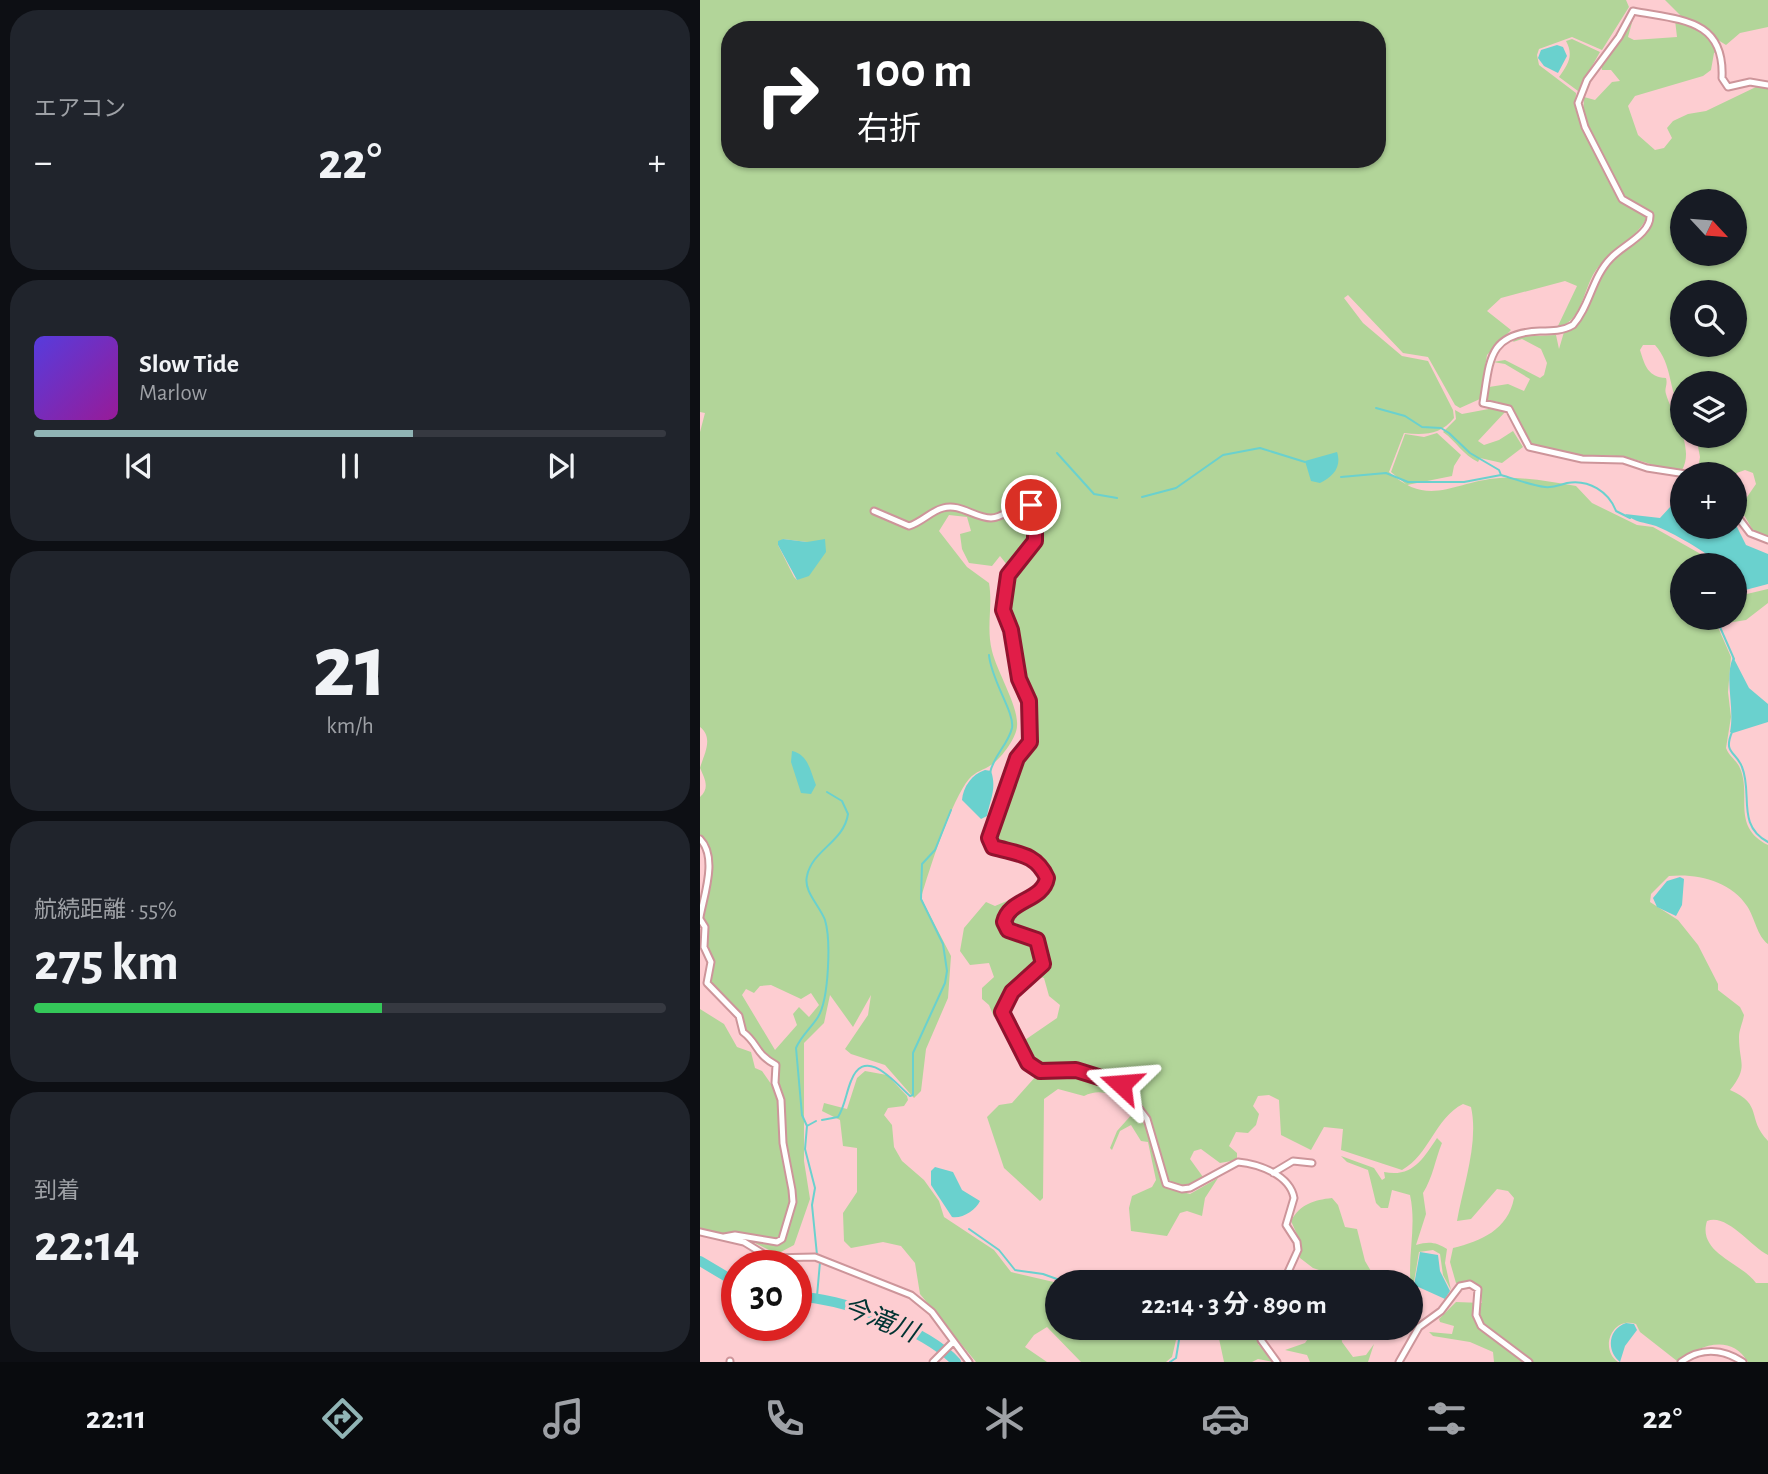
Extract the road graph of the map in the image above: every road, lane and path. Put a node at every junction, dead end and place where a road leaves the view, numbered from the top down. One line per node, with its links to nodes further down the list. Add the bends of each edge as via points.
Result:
1 (1768, 85): 2 (street, via 1728,86 1722,78 1722,53 1714,38 1680,19 1633,11 1587,80 1578,103 1585,127 1622,199 1650,215 1650,221 1644,232 1600,269 1573,325 1559,331 1511,335 1491,354 1488,365 1483,402 1509,409 1529,447)
2 (1670, 472)
3 (874, 511): 9 (street, via 909,526 942,508 987,518 1026,503 1035,509 1035,541 1008,575 1003,610 1019,679 1029,701 1030,742 1017,758 989,838 993,847 1033,858 1047,878 1042,890 1010,909 1004,922 1008,930 1037,940 1042,951 1042,968 1012,992 1002,1012 1028,1063 1040,1071 1076,1070 1121,1084 1147,1119 1163,1178 1173,1188 1198,1185 1238,1162)
4 (1747, 529): 5 (street)
5 (1768, 540)
6 (700, 839): 7 (street, via 708,851)
7 (700, 918): 11 (street, via 711,962 707,983 739,1016 743,1032 761,1057 776,1065 793,1202 782,1239 777,1242)
8 (1312, 1163): 9 (street, via 1293,1161)
9 (1273, 1173): 12 (street, via 1287,1182 1294,1198 1286,1225 1298,1250)
10 (700, 1232): 11 (street)
11 (724, 1237): 14 (street, via 744,1242 770,1258 815,1257 911,1295 932,1312)
12 (1289, 1270)
13 (1261, 1340): 17 (street)
14 (950, 1345): 15 (street); 16 (street)
15 (933, 1362)
16 (969, 1362)
17 (1277, 1362)
18 (1399, 1362): 19 (street, via 1419,1327 1465,1284 1478,1289 1476,1315 1481,1326)
19 (1529, 1362)
20 (1681, 1362): 21 (street, via 1713,1351)
21 (1743, 1362)

